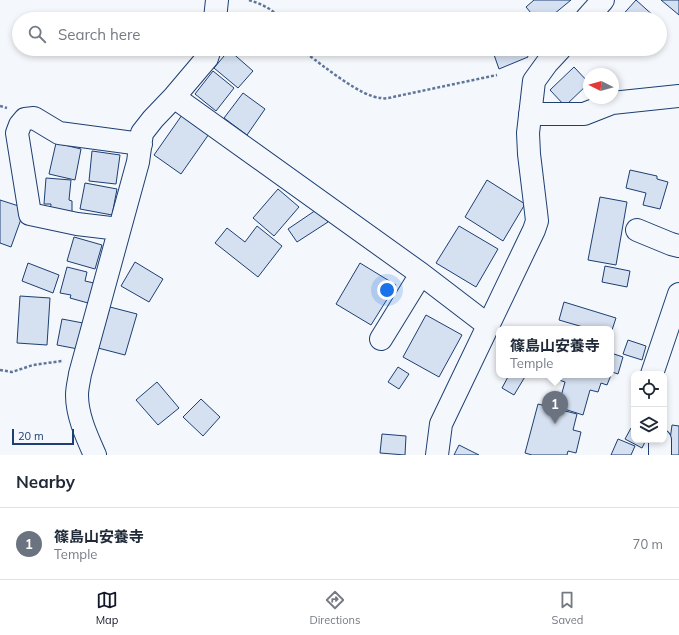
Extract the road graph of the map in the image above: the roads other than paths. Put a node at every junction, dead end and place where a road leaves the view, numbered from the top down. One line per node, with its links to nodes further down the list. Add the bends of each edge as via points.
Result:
1 (217, 0): 3 (street)
2 (603, 0): 4 (street)
3 (216, 12)
4 (592, 12)
5 (208, 56): 7 (street)
6 (554, 56): 9 (street, via 534,81)
7 (174, 96): 10 (street, via 142,133); 14 (street)
8 (679, 96): 9 (street, via 612,103 584,114)
9 (530, 114): 16 (street, via 529,154 537,221)
10 (141, 144): 11 (street); 11 (street, via 59,132 34,118 25,119 17,133 30,214 77,224)
11 (119, 229): 20 (street, via 83,362 77,395 86,434)
12 (637, 230): 13 (street)
13 (679, 246)
14 (421, 274): 16 (street); 17 (street)
15 (679, 294): 18 (street)
16 (489, 326): 21 (street, via 440,424)
17 (381, 339)
18 (653, 371)
19 (660, 443): 22 (street)
20 (95, 455)
21 (437, 455)
22 (660, 455)

